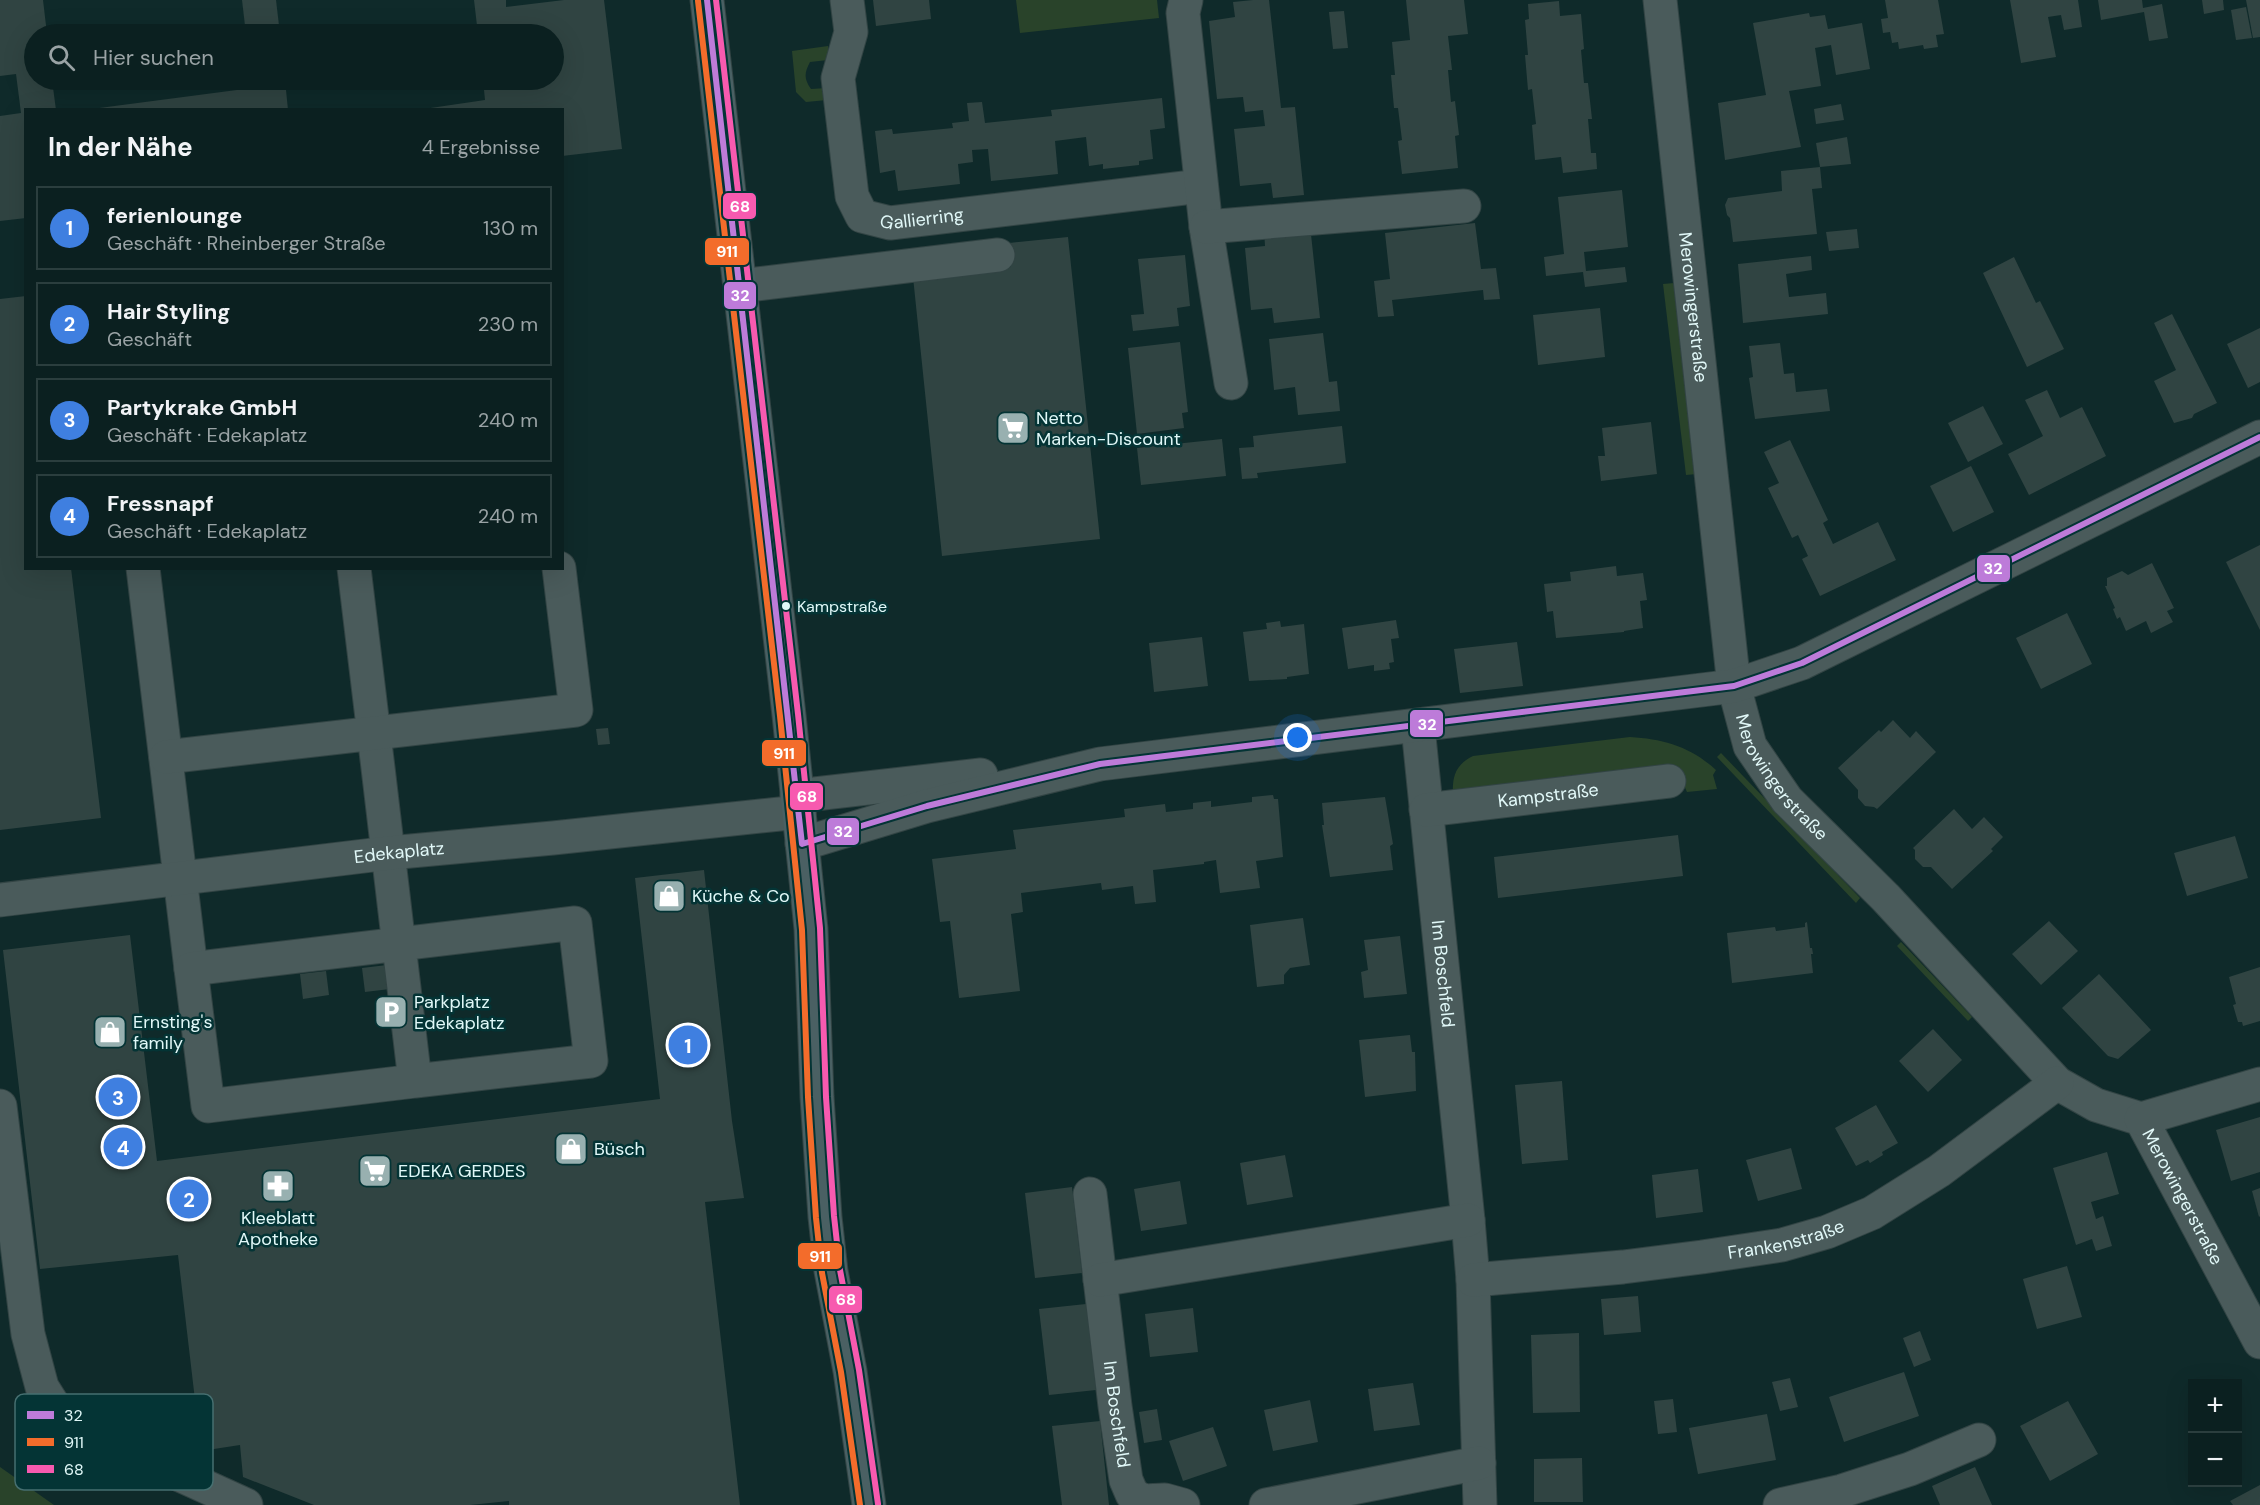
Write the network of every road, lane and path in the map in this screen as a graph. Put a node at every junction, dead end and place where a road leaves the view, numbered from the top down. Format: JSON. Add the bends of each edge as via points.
{"nodes":[{"id":1,"x":708,"y":0,"type":"edge"},
{"id":2,"x":848,"y":0,"type":"edge"},
{"id":3,"x":1186,"y":0,"type":"edge"},
{"id":4,"x":1660,"y":0,"type":"edge"},
{"id":5,"x":1201,"y":186,"type":"junction"},
{"id":6,"x":1464,"y":206,"type":"dead end"},
{"id":7,"x":1206,"y":227,"type":"junction"},
{"id":8,"x":998,"y":255,"type":"dead end"},
{"id":9,"x":740,"y":286,"type":"junction"},
{"id":10,"x":1231,"y":383,"type":"dead end"},
{"id":11,"x":2260,"y":437,"type":"edge"},
{"id":12,"x":143,"y":570,"type":"edge"},
{"id":13,"x":354,"y":570,"type":"edge"},
{"id":14,"x":559,"y":570,"type":"edge"},
{"id":15,"x":1734,"y":686,"type":"junction"},
{"id":16,"x":1418,"y":726,"type":"junction"},
{"id":17,"x":373,"y":734,"type":"junction"},
{"id":18,"x":166,"y":757,"type":"junction"},
{"id":19,"x":1070,"y":770,"type":"junction"},
{"id":20,"x":1669,"y":781,"type":"dead end"},
{"id":21,"x":798,"y":804,"type":"junction"},
{"id":22,"x":1426,"y":810,"type":"junction"},
{"id":23,"x":802,"y":844,"type":"junction"},
{"id":24,"x":389,"y":853,"type":"junction"},
{"id":25,"x":181,"y":878,"type":"junction"},
{"id":26,"x":0,"y":900,"type":"edge"},
{"id":27,"x":400,"y":943,"type":"junction"},
{"id":28,"x":191,"y":969,"type":"junction"},
{"id":29,"x":415,"y":1081,"type":"junction"},
{"id":30,"x":2057,"y":1083,"type":"junction"},
{"id":31,"x":2260,"y":1084,"type":"edge"},
{"id":32,"x":0,"y":1106,"type":"edge"},
{"id":33,"x":2141,"y":1119,"type":"junction"},
{"id":34,"x":1090,"y":1194,"type":"dead end"},
{"id":35,"x":1468,"y":1220,"type":"junction"},
{"id":36,"x":1100,"y":1280,"type":"junction"},
{"id":37,"x":1473,"y":1280,"type":"junction"},
{"id":38,"x":2260,"y":1341,"type":"edge"},
{"id":39,"x":47,"y":1394,"type":"edge"},
{"id":40,"x":1979,"y":1440,"type":"dead end"},
{"id":41,"x":1479,"y":1463,"type":"junction"},
{"id":42,"x":213,"y":1490,"type":"edge"},
{"id":43,"x":246,"y":1505,"type":"edge"},
{"id":44,"x":869,"y":1505,"type":"edge"},
{"id":45,"x":1184,"y":1505,"type":"edge"},
{"id":46,"x":1266,"y":1505,"type":"edge"},
{"id":47,"x":1480,"y":1505,"type":"edge"},
{"id":48,"x":1780,"y":1505,"type":"edge"}],
"edges":[{"from":1,"to":9,"type":"main road"},
{"from":2,"to":5,"type":"street","name":"Gallierring","via":[[851,32],[838,78],[852,196],[862,216],[890,223]]},
{"from":3,"to":5,"type":"street","via":[[1183,13]]},
{"from":4,"to":15,"type":"street","name":"Merowingerstraße"},
{"from":5,"to":7,"type":"street"},
{"from":6,"to":7,"type":"street"},
{"from":7,"to":10,"type":"street"},
{"from":8,"to":9,"type":"street"},
{"from":9,"to":21,"type":"main road"},
{"from":11,"to":15,"type":"street","via":[[1802,663]]},
{"from":12,"to":18,"type":"street"},
{"from":13,"to":17,"type":"street"},
{"from":14,"to":17,"type":"street","via":[[576,710]]},
{"from":15,"to":16,"type":"street"},
{"from":15,"to":30,"type":"street","name":"Merowingerstraße","via":[[1750,746],[1787,800],[1886,898]]},
{"from":16,"to":19,"type":"street"},
{"from":16,"to":22,"type":"street","name":"Im Boschfeld"},
{"from":17,"to":18,"type":"street"},
{"from":17,"to":24,"type":"street"},
{"from":18,"to":25,"type":"street"},
{"from":19,"to":21,"type":"street","via":[[974,776]]},
{"from":19,"to":23,"type":"street","via":[[927,806]]},
{"from":20,"to":22,"type":"street","name":"Kampstraße"},
{"from":21,"to":23,"type":"main road"},
{"from":21,"to":24,"type":"street","name":"Edekaplatz","via":[[553,838]]},
{"from":22,"to":35,"type":"street","name":"Im Boschfeld"},
{"from":23,"to":44,"type":"main road","via":[[811,929],[825,1217]]},
{"from":24,"to":25,"type":"street","name":"Edekaplatz"},
{"from":24,"to":27,"type":"street"},
{"from":25,"to":26,"type":"street","name":"Edekaplatz"},
{"from":25,"to":28,"type":"street"},
{"from":27,"to":28,"type":"street"},
{"from":27,"to":29,"type":"street"},
{"from":27,"to":29,"type":"street","via":[[575,923],[590,1050],[591,1061]]},
{"from":28,"to":29,"type":"street","via":[[208,1106]]},
{"from":30,"to":33,"type":"street","name":"Merowingerstraße","via":[[2096,1105]]},
{"from":30,"to":37,"type":"street","name":"Frankenstraße","via":[[1940,1171],[1872,1213],[1827,1232],[1782,1245],[1702,1257]]},
{"from":31,"to":33,"type":"street"},
{"from":32,"to":39,"type":"street","via":[[28,1334]]},
{"from":33,"to":38,"type":"street","name":"Merowingerstraße"},
{"from":34,"to":36,"type":"street","name":"Im Boschfeld"},
{"from":35,"to":36,"type":"street"},
{"from":35,"to":37,"type":"street","name":"Im Boschfeld"},
{"from":36,"to":45,"type":"street","name":"Im Boschfeld","via":[[1126,1480],[1132,1494],[1143,1501],[1165,1500]]},
{"from":37,"to":41,"type":"street","name":"Im Boschfeld"},
{"from":40,"to":48,"type":"street","via":[[1910,1469],[1842,1491]]},
{"from":41,"to":46,"type":"street"},
{"from":41,"to":47,"type":"street","name":"Im Boschfeld"},
{"from":42,"to":43,"type":"street"}]}
